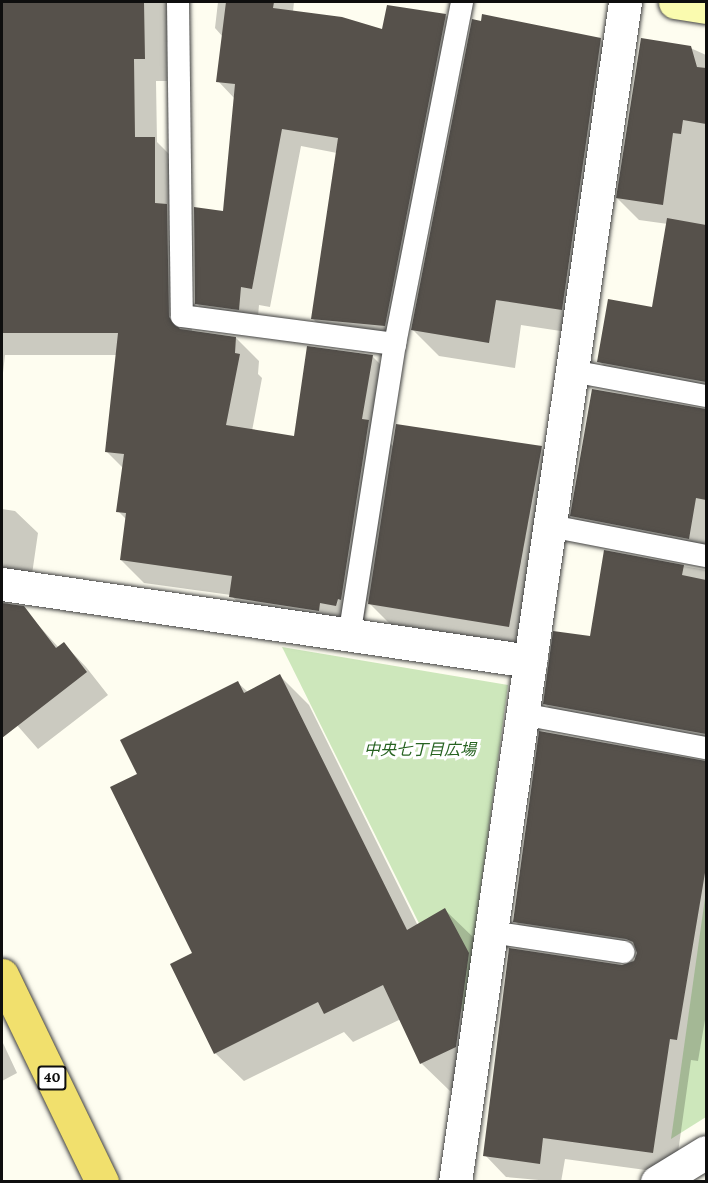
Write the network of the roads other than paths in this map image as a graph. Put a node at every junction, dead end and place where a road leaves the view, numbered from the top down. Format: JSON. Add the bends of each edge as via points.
{"nodes":[{"id":1,"x":178,"y":2,"type":"edge"},
{"id":2,"x":462,"y":2,"type":"edge"},
{"id":3,"x":625,"y":2,"type":"edge"},
{"id":4,"x":675,"y":2,"type":"edge"},
{"id":5,"x":706,"y":7,"type":"edge"},
{"id":6,"x":395,"y":344,"type":"junction"},
{"id":7,"x":572,"y":371,"type":"junction"},
{"id":8,"x":706,"y":396,"type":"edge"},
{"id":9,"x":550,"y":526,"type":"junction"},
{"id":10,"x":706,"y":556,"type":"edge"},
{"id":11,"x":2,"y":584,"type":"edge"},
{"id":12,"x":349,"y":637,"type":"junction"},
{"id":13,"x":530,"y":661,"type":"junction"},
{"id":14,"x":522,"y":714,"type":"junction"},
{"id":15,"x":706,"y":748,"type":"edge"},
{"id":16,"x":491,"y":932,"type":"junction"},
{"id":17,"x":624,"y":952,"type":"dead end"},
{"id":18,"x":2,"y":975,"type":"edge"},
{"id":19,"x":706,"y":1152,"type":"edge"},
{"id":20,"x":102,"y":1182,"type":"edge"},
{"id":21,"x":455,"y":1182,"type":"edge"},
{"id":22,"x":657,"y":1182,"type":"edge"}],
"edges":[{"from":1,"to":6,"type":"lane","via":[[182,316]]},
{"from":2,"to":6,"type":"lane"},
{"from":3,"to":7,"type":"street"},
{"from":4,"to":5,"type":"street"},
{"from":6,"to":12,"type":"lane"},
{"from":7,"to":8,"type":"lane"},
{"from":7,"to":9,"type":"street"},
{"from":9,"to":10,"type":"lane"},
{"from":9,"to":13,"type":"street"},
{"from":11,"to":12,"type":"street"},
{"from":12,"to":13,"type":"street"},
{"from":13,"to":14,"type":"street"},
{"from":14,"to":15,"type":"lane"},
{"from":14,"to":16,"type":"street"},
{"from":16,"to":17,"type":"lane"},
{"from":16,"to":21,"type":"street"},
{"from":18,"to":20,"type":"main road","number":"40"},
{"from":19,"to":22,"type":"street"}]}
